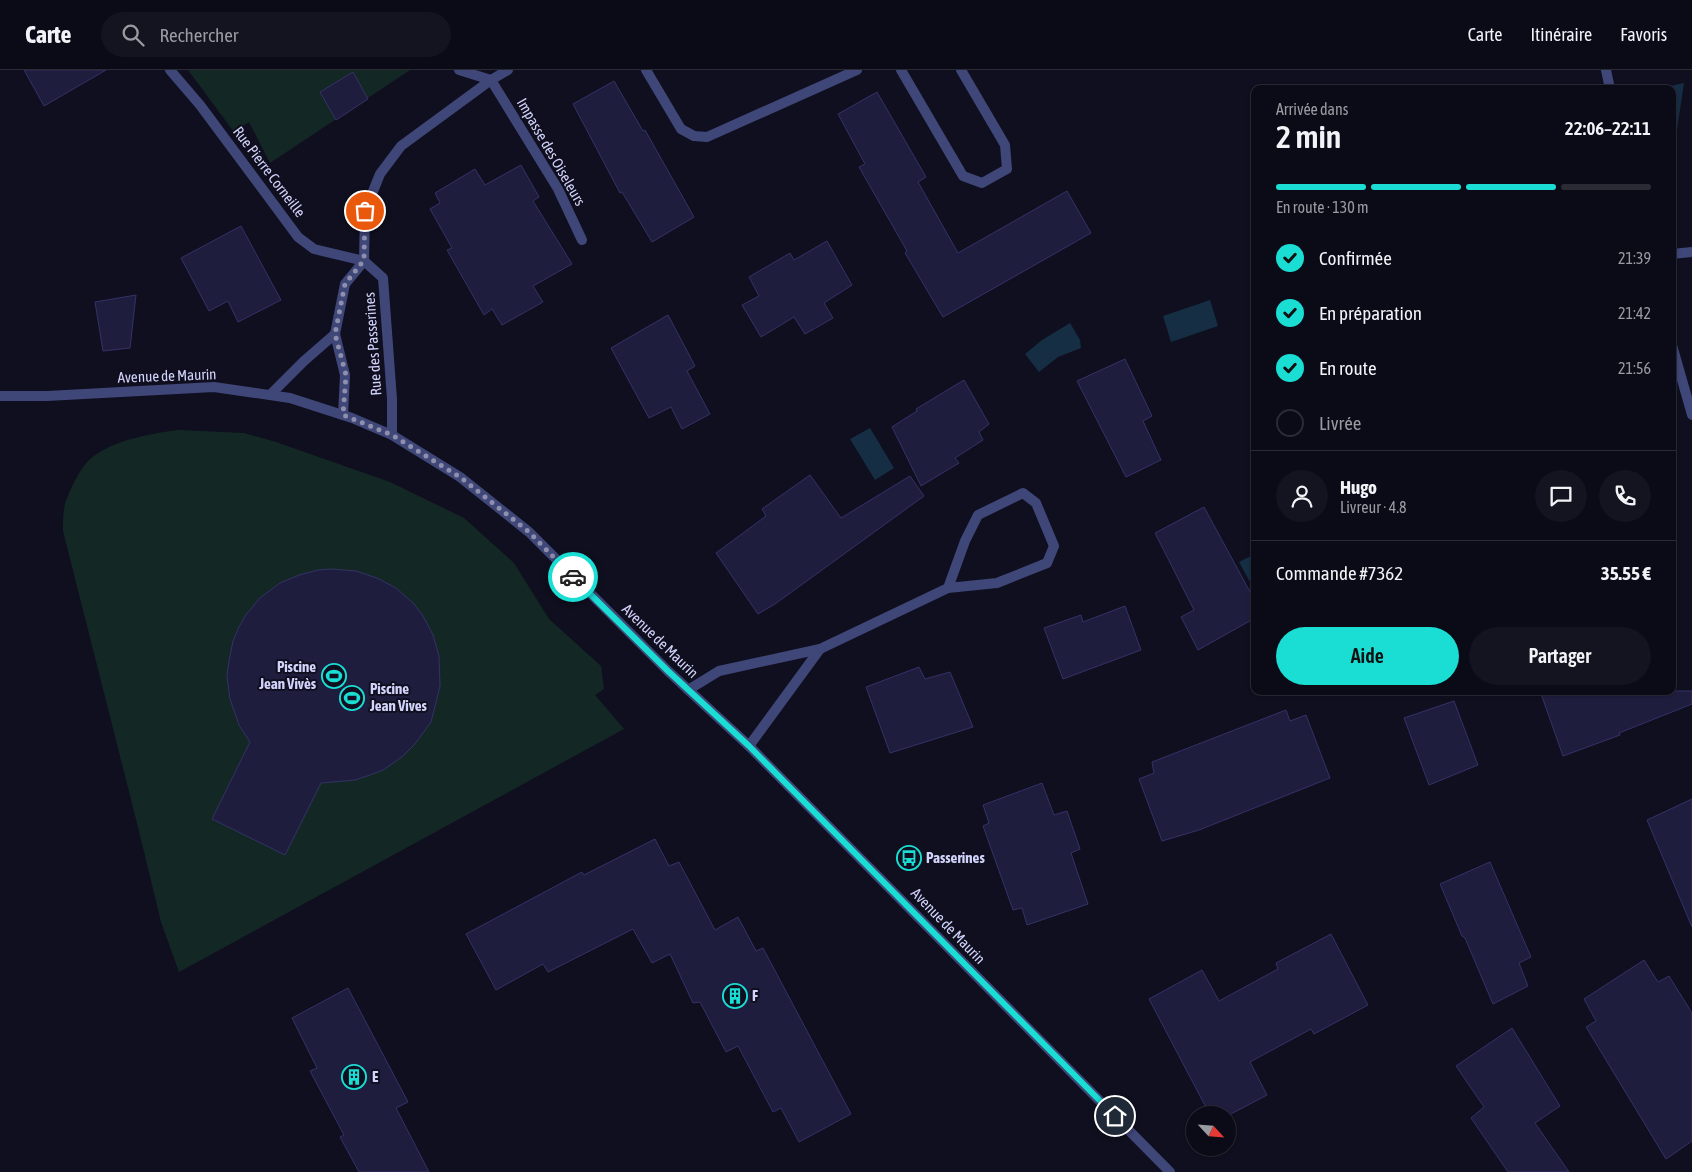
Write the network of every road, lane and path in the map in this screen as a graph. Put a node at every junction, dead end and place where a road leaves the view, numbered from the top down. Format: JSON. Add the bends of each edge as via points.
{"nodes":[{"id":1,"x":170,"y":70,"type":"edge"},
{"id":2,"x":459,"y":70,"type":"edge"},
{"id":3,"x":508,"y":70,"type":"edge"},
{"id":4,"x":646,"y":70,"type":"edge"},
{"id":5,"x":857,"y":70,"type":"edge"},
{"id":6,"x":901,"y":70,"type":"edge"},
{"id":7,"x":961,"y":70,"type":"edge"},
{"id":8,"x":1606,"y":70,"type":"edge"},
{"id":9,"x":491,"y":80,"type":"junction"},
{"id":10,"x":1609,"y":85,"type":"edge"},
{"id":11,"x":582,"y":240,"type":"dead end"},
{"id":12,"x":1692,"y":252,"type":"edge"},
{"id":13,"x":1676,"y":254,"type":"edge"},
{"id":14,"x":364,"y":260,"type":"junction"},
{"id":15,"x":335,"y":334,"type":"junction"},
{"id":16,"x":1676,"y":359,"type":"edge"},
{"id":17,"x":270,"y":395,"type":"junction"},
{"id":18,"x":1,"y":397,"type":"edge"},
{"id":19,"x":343,"y":415,"type":"junction"},
{"id":20,"x":1692,"y":415,"type":"edge"},
{"id":21,"x":392,"y":435,"type":"junction"},
{"id":22,"x":948,"y":588,"type":"junction"},
{"id":23,"x":820,"y":649,"type":"junction"},
{"id":24,"x":688,"y":690,"type":"junction"},
{"id":25,"x":749,"y":746,"type":"junction"},
{"id":26,"x":1170,"y":1172,"type":"edge"}],
"edges":[{"from":1,"to":14,"type":"street","name":"Rue Pierre Corneille","via":[[200,105],[298,237],[314,249]]},
{"from":2,"to":9,"type":"street"},
{"from":3,"to":9,"type":"street"},
{"from":4,"to":5,"type":"street","via":[[681,129],[694,136],[707,137]]},
{"from":6,"to":7,"type":"street","via":[[963,176],[982,183],[1007,169],[1005,145]]},
{"from":8,"to":10,"type":"street"},
{"from":9,"to":11,"type":"street","name":"Impasse des Oiseleurs","via":[[558,189]]},
{"from":9,"to":14,"type":"street","via":[[401,146],[380,174],[365,211]]},
{"from":12,"to":13,"type":"street"},
{"from":14,"to":15,"type":"street","name":"Rue des Passerines","via":[[345,284]]},
{"from":14,"to":21,"type":"street","name":"Rue des Passerines","via":[[384,278]]},
{"from":15,"to":17,"type":"street"},
{"from":15,"to":19,"type":"street","name":"Rue des Passerines","via":[[346,375]]},
{"from":16,"to":20,"type":"street"},
{"from":17,"to":18,"type":"street","name":"Avenue de Maurin","via":[[214,387]]},
{"from":17,"to":19,"type":"street","name":"Avenue de Maurin"},
{"from":19,"to":21,"type":"street","name":"Avenue de Maurin"},
{"from":21,"to":24,"type":"street","name":"Avenue de Maurin","via":[[460,477],[529,532]]},
{"from":22,"to":22,"type":"street","via":[[997,582],[1047,563],[1054,546],[1036,503],[1023,493],[978,515]]},
{"from":22,"to":23,"type":"street"},
{"from":23,"to":24,"type":"street","via":[[718,671]]},
{"from":23,"to":25,"type":"street"},
{"from":24,"to":25,"type":"street","name":"Avenue de Maurin"},
{"from":25,"to":26,"type":"street","name":"Avenue de Maurin"}]}
